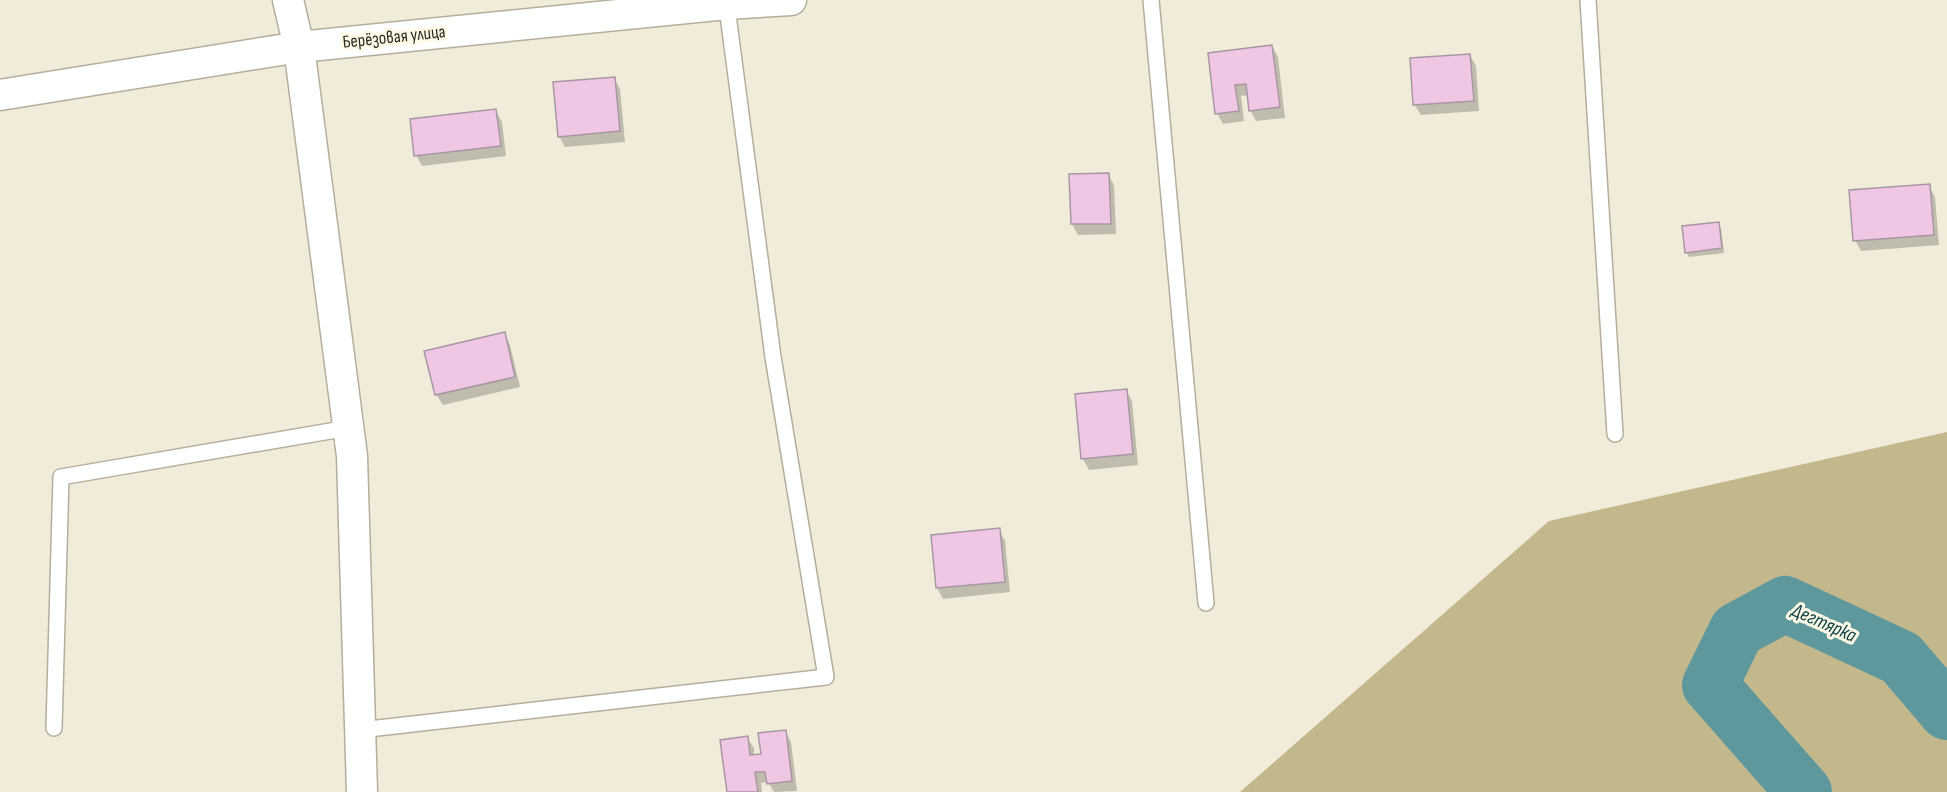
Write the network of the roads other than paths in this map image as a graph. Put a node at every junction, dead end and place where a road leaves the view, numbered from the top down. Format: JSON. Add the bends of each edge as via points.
{"nodes":[{"id":1,"x":288,"y":0,"type":"edge"},
{"id":2,"x":790,"y":0,"type":"edge"},
{"id":3,"x":1152,"y":0,"type":"edge"},
{"id":4,"x":1588,"y":0,"type":"edge"},
{"id":5,"x":727,"y":2,"type":"edge"},
{"id":6,"x":299,"y":47,"type":"junction"},
{"id":7,"x":0,"y":94,"type":"edge"},
{"id":8,"x":348,"y":428,"type":"junction"},
{"id":9,"x":1615,"y":434,"type":"dead end"},
{"id":10,"x":1206,"y":603,"type":"dead end"},
{"id":11,"x":54,"y":728,"type":"dead end"},
{"id":12,"x":360,"y":730,"type":"junction"},
{"id":13,"x":362,"y":792,"type":"edge"}],
"edges":[{"from":1,"to":6,"type":"street"},
{"from":2,"to":5,"type":"street","name":"Берёзовая улица"},
{"from":3,"to":10,"type":"lane"},
{"from":4,"to":9,"type":"lane"},
{"from":5,"to":6,"type":"street","name":"Берёзовая улица"},
{"from":5,"to":12,"type":"lane","via":[[773,357],[826,677]]},
{"from":6,"to":7,"type":"street","name":"Берёзовая улица"},
{"from":6,"to":8,"type":"street"},
{"from":8,"to":11,"type":"lane","via":[[61,477]]},
{"from":8,"to":12,"type":"street"},
{"from":12,"to":13,"type":"street"}]}
